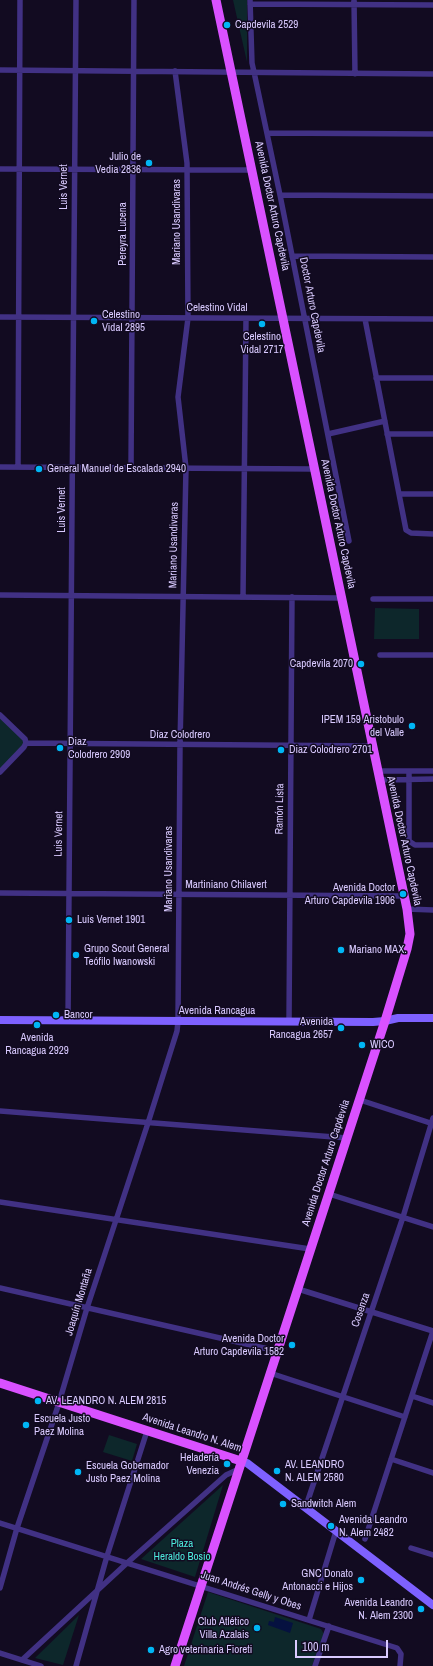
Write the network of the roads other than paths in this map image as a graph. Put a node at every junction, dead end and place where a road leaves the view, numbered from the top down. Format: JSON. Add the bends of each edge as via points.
{"nodes":[{"id":1,"x":20,"y":0,"type":"edge"},
{"id":2,"x":76,"y":0,"type":"edge"},
{"id":3,"x":134,"y":0,"type":"edge"},
{"id":4,"x":216,"y":0,"type":"edge"},
{"id":5,"x":250,"y":2,"type":"edge"},
{"id":6,"x":354,"y":2,"type":"edge"},
{"id":7,"x":433,"y":5,"type":"edge"},
{"id":8,"x":0,"y":70,"type":"edge"},
{"id":9,"x":19,"y":70,"type":"junction"},
{"id":10,"x":75,"y":70,"type":"junction"},
{"id":11,"x":133,"y":71,"type":"junction"},
{"id":12,"x":175,"y":71,"type":"junction"},
{"id":13,"x":231,"y":72,"type":"junction"},
{"id":14,"x":254,"y":72,"type":"junction"},
{"id":15,"x":355,"y":74,"type":"junction"},
{"id":16,"x":433,"y":74,"type":"edge"},
{"id":17,"x":267,"y":133,"type":"junction"},
{"id":18,"x":433,"y":134,"type":"edge"},
{"id":19,"x":0,"y":169,"type":"edge"},
{"id":20,"x":20,"y":169,"type":"junction"},
{"id":21,"x":74,"y":169,"type":"junction"},
{"id":22,"x":133,"y":170,"type":"junction"},
{"id":23,"x":187,"y":170,"type":"junction"},
{"id":24,"x":252,"y":170,"type":"junction"},
{"id":25,"x":280,"y":196,"type":"junction"},
{"id":26,"x":433,"y":196,"type":"edge"},
{"id":27,"x":292,"y":256,"type":"junction"},
{"id":28,"x":433,"y":257,"type":"edge"},
{"id":29,"x":0,"y":317,"type":"edge"},
{"id":30,"x":19,"y":317,"type":"junction"},
{"id":31,"x":74,"y":317,"type":"junction"},
{"id":32,"x":132,"y":318,"type":"junction"},
{"id":33,"x":188,"y":318,"type":"junction"},
{"id":34,"x":246,"y":318,"type":"junction"},
{"id":35,"x":283,"y":319,"type":"junction"},
{"id":36,"x":304,"y":319,"type":"junction"},
{"id":37,"x":365,"y":319,"type":"junction"},
{"id":38,"x":433,"y":319,"type":"edge"},
{"id":39,"x":376,"y":378,"type":"junction"},
{"id":40,"x":433,"y":378,"type":"edge"},
{"id":41,"x":385,"y":421,"type":"junction"},
{"id":42,"x":328,"y":434,"type":"junction"},
{"id":43,"x":387,"y":434,"type":"junction"},
{"id":44,"x":433,"y":434,"type":"edge"},
{"id":45,"x":0,"y":467,"type":"edge"},
{"id":46,"x":18,"y":467,"type":"junction"},
{"id":47,"x":72,"y":468,"type":"junction"},
{"id":48,"x":131,"y":468,"type":"junction"},
{"id":49,"x":186,"y":468,"type":"junction"},
{"id":50,"x":245,"y":468,"type":"junction"},
{"id":51,"x":314,"y":469,"type":"junction"},
{"id":52,"x":399,"y":494,"type":"junction"},
{"id":53,"x":433,"y":494,"type":"edge"},
{"id":54,"x":433,"y":534,"type":"edge"},
{"id":55,"x":349,"y":541,"type":"dead end"},
{"id":56,"x":0,"y":595,"type":"edge"},
{"id":57,"x":72,"y":595,"type":"junction"},
{"id":58,"x":183,"y":596,"type":"junction"},
{"id":59,"x":243,"y":596,"type":"junction"},
{"id":60,"x":292,"y":597,"type":"junction"},
{"id":61,"x":341,"y":598,"type":"junction"},
{"id":62,"x":373,"y":599,"type":"dead end"},
{"id":63,"x":433,"y":599,"type":"edge"},
{"id":64,"x":380,"y":655,"type":"dead end"},
{"id":65,"x":433,"y":655,"type":"edge"},
{"id":66,"x":0,"y":715,"type":"edge"},
{"id":67,"x":26,"y":743,"type":"junction"},
{"id":68,"x":70,"y":744,"type":"junction"},
{"id":69,"x":180,"y":745,"type":"junction"},
{"id":70,"x":292,"y":746,"type":"junction"},
{"id":71,"x":372,"y":746,"type":"junction"},
{"id":72,"x":377,"y":771,"type":"junction"},
{"id":73,"x":409,"y":771,"type":"junction"},
{"id":74,"x":433,"y":771,"type":"edge"},
{"id":75,"x":0,"y":772,"type":"edge"},
{"id":76,"x":433,"y":779,"type":"edge"},
{"id":77,"x":380,"y":780,"type":"junction"},
{"id":78,"x":409,"y":780,"type":"junction"},
{"id":79,"x":433,"y":845,"type":"edge"},
{"id":80,"x":0,"y":893,"type":"edge"},
{"id":81,"x":68,"y":893,"type":"junction"},
{"id":82,"x":179,"y":894,"type":"junction"},
{"id":83,"x":289,"y":895,"type":"junction"},
{"id":84,"x":403,"y":896,"type":"junction"},
{"id":85,"x":407,"y":909,"type":"junction"},
{"id":86,"x":433,"y":910,"type":"edge"},
{"id":87,"x":433,"y":1018,"type":"edge"},
{"id":88,"x":0,"y":1020,"type":"edge"},
{"id":89,"x":68,"y":1021,"type":"junction"},
{"id":90,"x":178,"y":1021,"type":"junction"},
{"id":91,"x":385,"y":1021,"type":"junction"},
{"id":92,"x":289,"y":1022,"type":"junction"},
{"id":93,"x":360,"y":1100,"type":"junction"},
{"id":94,"x":0,"y":1111,"type":"edge"},
{"id":95,"x":432,"y":1122,"type":"edge"},
{"id":96,"x":148,"y":1123,"type":"junction"},
{"id":97,"x":347,"y":1138,"type":"junction"},
{"id":98,"x":329,"y":1194,"type":"junction"},
{"id":99,"x":0,"y":1202,"type":"edge"},
{"id":100,"x":403,"y":1217,"type":"junction"},
{"id":101,"x":116,"y":1220,"type":"junction"},
{"id":102,"x":433,"y":1227,"type":"edge"},
{"id":103,"x":310,"y":1249,"type":"junction"},
{"id":104,"x":0,"y":1288,"type":"edge"},
{"id":105,"x":298,"y":1289,"type":"junction"},
{"id":106,"x":87,"y":1308,"type":"junction"},
{"id":107,"x":371,"y":1312,"type":"junction"},
{"id":108,"x":433,"y":1331,"type":"edge"},
{"id":109,"x":276,"y":1351,"type":"junction"},
{"id":110,"x":270,"y":1373,"type":"junction"},
{"id":111,"x":0,"y":1383,"type":"edge"},
{"id":112,"x":342,"y":1396,"type":"junction"},
{"id":113,"x":412,"y":1396,"type":"junction"},
{"id":114,"x":58,"y":1403,"type":"junction"},
{"id":115,"x":433,"y":1403,"type":"edge"},
{"id":116,"x":404,"y":1417,"type":"junction"},
{"id":117,"x":147,"y":1432,"type":"junction"},
{"id":118,"x":392,"y":1459,"type":"junction"},
{"id":119,"x":240,"y":1465,"type":"junction"},
{"id":120,"x":433,"y":1473,"type":"edge"},
{"id":121,"x":303,"y":1506,"type":"junction"},
{"id":122,"x":0,"y":1523,"type":"edge"},
{"id":123,"x":17,"y":1528,"type":"junction"},
{"id":124,"x":336,"y":1531,"type":"junction"},
{"id":125,"x":365,"y":1539,"type":"dead end"},
{"id":126,"x":411,"y":1548,"type":"dead end"},
{"id":127,"x":433,"y":1555,"type":"edge"},
{"id":128,"x":107,"y":1556,"type":"junction"},
{"id":129,"x":127,"y":1563,"type":"junction"},
{"id":130,"x":201,"y":1586,"type":"junction"},
{"id":131,"x":0,"y":1588,"type":"edge"},
{"id":132,"x":98,"y":1590,"type":"junction"},
{"id":133,"x":433,"y":1604,"type":"edge"},
{"id":134,"x":309,"y":1620,"type":"junction"},
{"id":135,"x":329,"y":1626,"type":"junction"},
{"id":136,"x":0,"y":1653,"type":"edge"},
{"id":137,"x":22,"y":1660,"type":"junction"},
{"id":138,"x":41,"y":1666,"type":"edge"},
{"id":139,"x":76,"y":1666,"type":"edge"},
{"id":140,"x":175,"y":1666,"type":"edge"},
{"id":141,"x":315,"y":1666,"type":"edge"},
{"id":142,"x":400,"y":1666,"type":"edge"}],
"edges":[{"from":1,"to":9,"type":"street"},
{"from":2,"to":10,"type":"street","name":"Luis Vernet"},
{"from":3,"to":11,"type":"street","name":"Pereyra Lucena"},
{"from":4,"to":13,"type":"main road","name":"Avenida Doctor Arturo Capdevila"},
{"from":5,"to":6,"type":"street"},
{"from":5,"to":14,"type":"street","name":"Doctor Arturo Capdevila"},
{"from":6,"to":7,"type":"street"},
{"from":6,"to":15,"type":"street"},
{"from":8,"to":9,"type":"street"},
{"from":9,"to":10,"type":"street"},
{"from":9,"to":20,"type":"street"},
{"from":10,"to":11,"type":"street"},
{"from":10,"to":21,"type":"street","name":"Luis Vernet"},
{"from":11,"to":12,"type":"street"},
{"from":11,"to":22,"type":"street","name":"Pereyra Lucena"},
{"from":12,"to":13,"type":"street"},
{"from":12,"to":23,"type":"street","name":"Mariano Usandivaras"},
{"from":13,"to":14,"type":"street"},
{"from":13,"to":24,"type":"main road","name":"Avenida Doctor Arturo Capdevila"},
{"from":14,"to":15,"type":"street"},
{"from":14,"to":17,"type":"street","name":"Doctor Arturo Capdevila"},
{"from":15,"to":16,"type":"street"},
{"from":17,"to":18,"type":"street"},
{"from":17,"to":25,"type":"street","name":"Doctor Arturo Capdevila"},
{"from":19,"to":20,"type":"street"},
{"from":20,"to":21,"type":"street"},
{"from":20,"to":30,"type":"street"},
{"from":21,"to":22,"type":"street"},
{"from":21,"to":31,"type":"street","name":"Luis Vernet"},
{"from":22,"to":23,"type":"street"},
{"from":22,"to":32,"type":"street","name":"Pereyra Lucena"},
{"from":23,"to":24,"type":"street"},
{"from":23,"to":33,"type":"street","name":"Mariano Usandivaras"},
{"from":24,"to":35,"type":"main road","name":"Avenida Doctor Arturo Capdevila"},
{"from":25,"to":26,"type":"street"},
{"from":25,"to":27,"type":"street","name":"Doctor Arturo Capdevila"},
{"from":27,"to":28,"type":"street"},
{"from":27,"to":36,"type":"street","name":"Doctor Arturo Capdevila"},
{"from":29,"to":30,"type":"street","name":"Celestino Vidal"},
{"from":30,"to":31,"type":"street","name":"Celestino Vidal"},
{"from":30,"to":46,"type":"street"},
{"from":31,"to":32,"type":"street","name":"Celestino Vidal"},
{"from":31,"to":47,"type":"street","name":"Luis Vernet"},
{"from":32,"to":33,"type":"street","name":"Celestino Vidal"},
{"from":32,"to":48,"type":"street","name":"Pereyra Lucena"},
{"from":33,"to":34,"type":"street","name":"Celestino Vidal"},
{"from":33,"to":49,"type":"street","name":"Mariano Usandivaras","via":[[178,397]]},
{"from":34,"to":35,"type":"street","name":"Celestino Vidal"},
{"from":34,"to":50,"type":"street"},
{"from":35,"to":36,"type":"street","name":"Celestino Vidal"},
{"from":35,"to":51,"type":"main road","name":"Avenida Doctor Arturo Capdevila"},
{"from":36,"to":37,"type":"street","name":"Celestino Vidal"},
{"from":36,"to":42,"type":"street","name":"Doctor Arturo Capdevila"},
{"from":37,"to":38,"type":"street","name":"Celestino Vidal"},
{"from":37,"to":39,"type":"street"},
{"from":39,"to":40,"type":"street"},
{"from":39,"to":41,"type":"street"},
{"from":41,"to":42,"type":"street"},
{"from":41,"to":43,"type":"street"},
{"from":42,"to":55,"type":"street","name":"Doctor Arturo Capdevila"},
{"from":43,"to":44,"type":"street"},
{"from":43,"to":52,"type":"street"},
{"from":45,"to":46,"type":"street"},
{"from":46,"to":47,"type":"street"},
{"from":47,"to":48,"type":"street"},
{"from":47,"to":57,"type":"street","name":"Luis Vernet"},
{"from":48,"to":49,"type":"street"},
{"from":49,"to":50,"type":"street"},
{"from":49,"to":58,"type":"street","name":"Mariano Usandivaras"},
{"from":50,"to":51,"type":"street"},
{"from":50,"to":59,"type":"street"},
{"from":51,"to":61,"type":"main road","name":"Avenida Doctor Arturo Capdevila"},
{"from":52,"to":53,"type":"street"},
{"from":52,"to":54,"type":"street","via":[[406,530],[409,533]]},
{"from":56,"to":57,"type":"street"},
{"from":57,"to":58,"type":"street"},
{"from":57,"to":68,"type":"street","name":"Luis Vernet"},
{"from":58,"to":59,"type":"street"},
{"from":58,"to":69,"type":"street","name":"Mariano Usandivaras"},
{"from":59,"to":60,"type":"street"},
{"from":60,"to":61,"type":"street"},
{"from":60,"to":70,"type":"street","name":"Ramón Lista"},
{"from":61,"to":71,"type":"main road","name":"Avenida Doctor Arturo Capdevila"},
{"from":62,"to":63,"type":"street"},
{"from":64,"to":65,"type":"street"},
{"from":66,"to":67,"type":"street"},
{"from":67,"to":68,"type":"street","name":"Díaz Colodrero"},
{"from":67,"to":75,"type":"street"},
{"from":68,"to":69,"type":"street","name":"Díaz Colodrero"},
{"from":68,"to":81,"type":"street","name":"Luis Vernet"},
{"from":69,"to":70,"type":"street","name":"Díaz Colodrero"},
{"from":69,"to":82,"type":"street","name":"Mariano Usandivaras"},
{"from":70,"to":71,"type":"street","name":"Díaz Colodrero"},
{"from":70,"to":83,"type":"street","name":"Ramón Lista"},
{"from":71,"to":72,"type":"main road","name":"Avenida Doctor Arturo Capdevila"},
{"from":72,"to":73,"type":"street"},
{"from":72,"to":77,"type":"main road","name":"Avenida Doctor Arturo Capdevila"},
{"from":73,"to":74,"type":"street"},
{"from":73,"to":78,"type":"street"},
{"from":76,"to":78,"type":"street"},
{"from":77,"to":78,"type":"street"},
{"from":77,"to":84,"type":"main road","name":"Avenida Doctor Arturo Capdevila"},
{"from":78,"to":79,"type":"street","via":[[410,843]]},
{"from":80,"to":81,"type":"street","name":"Martiniano Chilavert"},
{"from":81,"to":82,"type":"street","name":"Martiniano Chilavert"},
{"from":81,"to":89,"type":"street","name":"Luis Vernet"},
{"from":82,"to":83,"type":"street","name":"Martiniano Chilavert"},
{"from":82,"to":90,"type":"street","name":"Mariano Usandivaras"},
{"from":83,"to":84,"type":"street","name":"Martiniano Chilavert"},
{"from":83,"to":92,"type":"street","name":"Ramón Lista"},
{"from":84,"to":85,"type":"main road","name":"Avenida Doctor Arturo Capdevila"},
{"from":85,"to":86,"type":"street"},
{"from":85,"to":91,"type":"main road","name":"Avenida Doctor Arturo Capdevila","via":[[409,941]]},
{"from":87,"to":91,"type":"main road","name":"Avenida Rancagua","via":[[398,1018]]},
{"from":88,"to":89,"type":"main road","name":"Avenida Rancagua"},
{"from":89,"to":90,"type":"main road","name":"Avenida Rancagua"},
{"from":90,"to":92,"type":"main road","name":"Avenida Rancagua"},
{"from":90,"to":96,"type":"street","name":"Joaquín Montaña"},
{"from":91,"to":92,"type":"main road","name":"Avenida Rancagua"},
{"from":91,"to":93,"type":"main road","name":"Avenida Doctor Arturo Capdevila"},
{"from":93,"to":95,"type":"street"},
{"from":93,"to":97,"type":"main road","name":"Avenida Doctor Arturo Capdevila"},
{"from":94,"to":96,"type":"street"},
{"from":95,"to":100,"type":"street","name":"Cosenza"},
{"from":96,"to":97,"type":"street"},
{"from":96,"to":101,"type":"street","name":"Joaquín Montaña"},
{"from":97,"to":98,"type":"main road","name":"Avenida Doctor Arturo Capdevila"},
{"from":98,"to":100,"type":"street"},
{"from":98,"to":103,"type":"main road","name":"Avenida Doctor Arturo Capdevila"},
{"from":99,"to":101,"type":"street"},
{"from":100,"to":102,"type":"street"},
{"from":100,"to":107,"type":"street","name":"Cosenza"},
{"from":101,"to":103,"type":"street"},
{"from":101,"to":106,"type":"street","name":"Joaquín Montaña"},
{"from":103,"to":105,"type":"main road","name":"Avenida Doctor Arturo Capdevila"},
{"from":104,"to":106,"type":"street"},
{"from":105,"to":107,"type":"street"},
{"from":105,"to":109,"type":"main road","name":"Avenida Doctor Arturo Capdevila"},
{"from":106,"to":109,"type":"street"},
{"from":106,"to":114,"type":"street","name":"Joaquín Montaña"},
{"from":107,"to":108,"type":"street"},
{"from":107,"to":112,"type":"street","name":"Cosenza"},
{"from":108,"to":113,"type":"street"},
{"from":109,"to":110,"type":"main road","name":"Avenida Doctor Arturo Capdevila"},
{"from":110,"to":112,"type":"street"},
{"from":110,"to":119,"type":"main road","name":"Avenida Doctor Arturo Capdevila"},
{"from":111,"to":114,"type":"main road","name":"Avenida Leandro N. Alem"},
{"from":112,"to":116,"type":"street"},
{"from":112,"to":121,"type":"street","name":"Cosenza","via":[[308,1500]]},
{"from":113,"to":115,"type":"street"},
{"from":113,"to":116,"type":"street"},
{"from":114,"to":117,"type":"main road","name":"Avenida Leandro N. Alem"},
{"from":114,"to":123,"type":"street","name":"Joaquín Montaña"},
{"from":116,"to":118,"type":"street"},
{"from":117,"to":119,"type":"main road","name":"Avenida Leandro N. Alem"},
{"from":117,"to":128,"type":"street"},
{"from":118,"to":120,"type":"street"},
{"from":118,"to":125,"type":"street"},
{"from":119,"to":121,"type":"main road","name":"Avenida Leandro N. Alem","via":[[247,1463]]},
{"from":119,"to":129,"type":"street"},
{"from":119,"to":130,"type":"main road","name":"Avenida Doctor Arturo Capdevila"},
{"from":121,"to":124,"type":"main road","name":"Avenida Leandro N. Alem"},
{"from":122,"to":123,"type":"street","name":"Juan Andrés Gelly y Obes"},
{"from":123,"to":128,"type":"street","name":"Juan Andrés Gelly y Obes"},
{"from":123,"to":131,"type":"street","name":"Joaquín Montaña"},
{"from":124,"to":133,"type":"main road","name":"Avenida Leandro N. Alem"},
{"from":124,"to":134,"type":"street"},
{"from":126,"to":127,"type":"street"},
{"from":128,"to":129,"type":"street","name":"Juan Andrés Gelly y Obes"},
{"from":128,"to":132,"type":"street"},
{"from":129,"to":130,"type":"street","name":"Juan Andrés Gelly y Obes"},
{"from":129,"to":132,"type":"street"},
{"from":130,"to":134,"type":"street","name":"Juan Andrés Gelly y Obes"},
{"from":130,"to":140,"type":"main road","name":"Avenida Doctor Arturo Capdevila"},
{"from":132,"to":137,"type":"street"},
{"from":132,"to":139,"type":"street"},
{"from":134,"to":135,"type":"street","name":"Juan Andrés Gelly y Obes"},
{"from":135,"to":141,"type":"street"},
{"from":135,"to":142,"type":"street","name":"Juan Andrés Gelly y Obes","via":[[397,1648],[401,1654]]},
{"from":136,"to":137,"type":"street"},
{"from":137,"to":138,"type":"street"}]}
